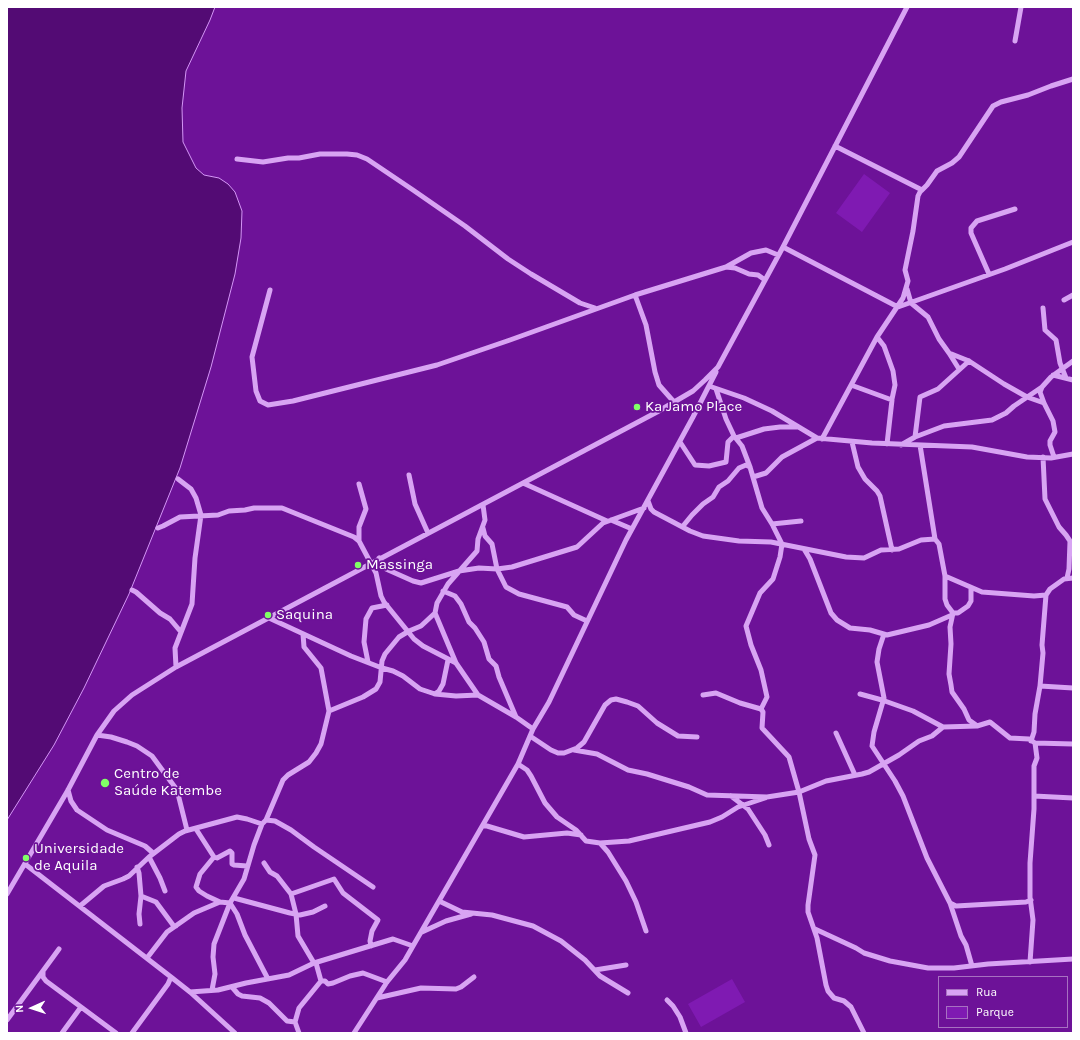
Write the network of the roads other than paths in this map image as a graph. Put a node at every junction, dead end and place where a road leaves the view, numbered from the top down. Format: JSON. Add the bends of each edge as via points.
{"nodes":[{"id":1,"x":907,"y":7,"type":"edge"},
{"id":2,"x":1021,"y":7,"type":"edge"},
{"id":3,"x":1015,"y":41,"type":"dead end"},
{"id":4,"x":1073,"y":79,"type":"edge"},
{"id":5,"x":835,"y":146,"type":"junction"},
{"id":6,"x":237,"y":159,"type":"dead end"},
{"id":7,"x":922,"y":190,"type":"junction"},
{"id":8,"x":1015,"y":209,"type":"dead end"},
{"id":9,"x":1073,"y":242,"type":"edge"},
{"id":10,"x":783,"y":247,"type":"junction"},
{"id":11,"x":778,"y":255,"type":"junction"},
{"id":12,"x":726,"y":267,"type":"junction"},
{"id":13,"x":989,"y":274,"type":"junction"},
{"id":14,"x":765,"y":280,"type":"junction"},
{"id":15,"x":906,"y":286,"type":"junction"},
{"id":16,"x":270,"y":290,"type":"dead end"},
{"id":17,"x":635,"y":295,"type":"junction"},
{"id":18,"x":1073,"y":295,"type":"edge"},
{"id":19,"x":1064,"y":300,"type":"dead end"},
{"id":20,"x":911,"y":303,"type":"junction"},
{"id":21,"x":898,"y":307,"type":"junction"},
{"id":22,"x":596,"y":308,"type":"junction"},
{"id":23,"x":1043,"y":308,"type":"dead end"},
{"id":24,"x":877,"y":337,"type":"junction"},
{"id":25,"x":949,"y":354,"type":"junction"},
{"id":26,"x":969,"y":360,"type":"junction"},
{"id":27,"x":1073,"y":361,"type":"edge"},
{"id":28,"x":718,"y":367,"type":"junction"},
{"id":29,"x":1063,"y":368,"type":"junction"},
{"id":30,"x":959,"y":369,"type":"junction"},
{"id":31,"x":1053,"y":375,"type":"junction"},
{"id":32,"x":1066,"y":378,"type":"junction"},
{"id":33,"x":1073,"y":380,"type":"edge"},
{"id":34,"x":851,"y":385,"type":"junction"},
{"id":35,"x":709,"y":386,"type":"junction"},
{"id":36,"x":1042,"y":387,"type":"junction"},
{"id":37,"x":716,"y":389,"type":"junction"},
{"id":38,"x":1027,"y":398,"type":"junction"},
{"id":39,"x":892,"y":399,"type":"junction"},
{"id":40,"x":674,"y":402,"type":"junction"},
{"id":41,"x":1044,"y":403,"type":"junction"},
{"id":42,"x":798,"y":427,"type":"junction"},
{"id":43,"x":915,"y":436,"type":"junction"},
{"id":44,"x":735,"y":437,"type":"junction"},
{"id":45,"x":819,"y":438,"type":"junction"},
{"id":46,"x":680,"y":442,"type":"junction"},
{"id":47,"x":852,"y":442,"type":"junction"},
{"id":48,"x":887,"y":444,"type":"junction"},
{"id":49,"x":900,"y":445,"type":"junction"},
{"id":50,"x":920,"y":445,"type":"junction"},
{"id":51,"x":1073,"y":454,"type":"edge"},
{"id":52,"x":1043,"y":457,"type":"junction"},
{"id":53,"x":1054,"y":457,"type":"junction"},
{"id":54,"x":750,"y":466,"type":"junction"},
{"id":55,"x":409,"y":475,"type":"dead end"},
{"id":56,"x":753,"y":477,"type":"junction"},
{"id":57,"x":178,"y":479,"type":"dead end"},
{"id":58,"x":523,"y":483,"type":"junction"},
{"id":59,"x":359,"y":484,"type":"dead end"},
{"id":60,"x":648,"y":501,"type":"junction"},
{"id":61,"x":483,"y":505,"type":"junction"},
{"id":62,"x":644,"y":508,"type":"junction"},
{"id":63,"x":201,"y":515,"type":"junction"},
{"id":64,"x":609,"y":520,"type":"junction"},
{"id":65,"x":801,"y":521,"type":"dead end"},
{"id":66,"x":772,"y":524,"type":"junction"},
{"id":67,"x":684,"y":526,"type":"junction"},
{"id":68,"x":626,"y":527,"type":"junction"},
{"id":69,"x":158,"y":528,"type":"dead end"},
{"id":70,"x":483,"y":528,"type":"junction"},
{"id":71,"x":632,"y":529,"type":"junction"},
{"id":72,"x":428,"y":533,"type":"junction"},
{"id":73,"x":777,"y":535,"type":"junction"},
{"id":74,"x":626,"y":540,"type":"junction"},
{"id":75,"x":935,"y":540,"type":"junction"},
{"id":76,"x":359,"y":541,"type":"junction"},
{"id":77,"x":771,"y":542,"type":"junction"},
{"id":78,"x":782,"y":544,"type":"junction"},
{"id":79,"x":804,"y":549,"type":"junction"},
{"id":80,"x":892,"y":550,"type":"junction"},
{"id":81,"x":814,"y":551,"type":"junction"},
{"id":82,"x":380,"y":558,"type":"junction"},
{"id":83,"x":810,"y":559,"type":"junction"},
{"id":84,"x":371,"y":563,"type":"junction"},
{"id":85,"x":497,"y":569,"type":"junction"},
{"id":86,"x":458,"y":571,"type":"junction"},
{"id":87,"x":945,"y":576,"type":"junction"},
{"id":88,"x":1070,"y":578,"type":"edge"},
{"id":89,"x":971,"y":588,"type":"junction"},
{"id":90,"x":132,"y":590,"type":"dead end"},
{"id":91,"x":443,"y":592,"type":"junction"},
{"id":92,"x":1046,"y":595,"type":"junction"},
{"id":93,"x":387,"y":605,"type":"junction"},
{"id":94,"x":435,"y":613,"type":"junction"},
{"id":95,"x":952,"y":614,"type":"junction"},
{"id":96,"x":269,"y":618,"type":"junction"},
{"id":97,"x":587,"y":621,"type":"junction"},
{"id":98,"x":409,"y":631,"type":"junction"},
{"id":99,"x":182,"y":632,"type":"junction"},
{"id":100,"x":303,"y":634,"type":"junction"},
{"id":101,"x":884,"y":634,"type":"junction"},
{"id":102,"x":448,"y":660,"type":"junction"},
{"id":103,"x":368,"y":662,"type":"junction"},
{"id":104,"x":456,"y":664,"type":"junction"},
{"id":105,"x":176,"y":667,"type":"junction"},
{"id":106,"x":382,"y":668,"type":"junction"},
{"id":107,"x":1040,"y":686,"type":"junction"},
{"id":108,"x":1073,"y":688,"type":"edge"},
{"id":109,"x":435,"y":694,"type":"junction"},
{"id":110,"x":860,"y":694,"type":"dead end"},
{"id":111,"x":478,"y":695,"type":"junction"},
{"id":112,"x":703,"y":695,"type":"dead end"},
{"id":113,"x":882,"y":700,"type":"junction"},
{"id":114,"x":761,"y":708,"type":"junction"},
{"id":115,"x":329,"y":711,"type":"junction"},
{"id":116,"x":516,"y":717,"type":"junction"},
{"id":117,"x":977,"y":726,"type":"junction"},
{"id":118,"x":943,"y":727,"type":"junction"},
{"id":119,"x":533,"y":729,"type":"junction"},
{"id":120,"x":836,"y":733,"type":"dead end"},
{"id":121,"x":97,"y":735,"type":"junction"},
{"id":122,"x":530,"y":736,"type":"junction"},
{"id":123,"x":697,"y":738,"type":"dead end"},
{"id":124,"x":1033,"y":742,"type":"junction"},
{"id":125,"x":1073,"y":744,"type":"edge"},
{"id":126,"x":574,"y":750,"type":"junction"},
{"id":127,"x":518,"y":764,"type":"junction"},
{"id":128,"x":884,"y":764,"type":"junction"},
{"id":129,"x":855,"y":775,"type":"junction"},
{"id":130,"x":68,"y":790,"type":"junction"},
{"id":131,"x":799,"y":792,"type":"junction"},
{"id":132,"x":731,"y":796,"type":"junction"},
{"id":133,"x":1034,"y":796,"type":"junction"},
{"id":134,"x":768,"y":797,"type":"junction"},
{"id":135,"x":1073,"y":798,"type":"edge"},
{"id":136,"x":744,"y":806,"type":"junction"},
{"id":137,"x":264,"y":822,"type":"junction"},
{"id":138,"x":483,"y":826,"type":"junction"},
{"id":139,"x":196,"y":829,"type":"junction"},
{"id":140,"x":187,"y":830,"type":"junction"},
{"id":141,"x":580,"y":835,"type":"junction"},
{"id":142,"x":600,"y":843,"type":"junction"},
{"id":143,"x":768,"y":845,"type":"dead end"},
{"id":144,"x":153,"y":853,"type":"junction"},
{"id":145,"x":149,"y":857,"type":"junction"},
{"id":146,"x":214,"y":857,"type":"junction"},
{"id":147,"x":264,"y":863,"type":"dead end"},
{"id":148,"x":25,"y":864,"type":"junction"},
{"id":149,"x":247,"y":866,"type":"junction"},
{"id":150,"x":137,"y":867,"type":"junction"},
{"id":151,"x":373,"y":888,"type":"dead end"},
{"id":152,"x":165,"y":891,"type":"dead end"},
{"id":153,"x":7,"y":894,"type":"edge"},
{"id":154,"x":291,"y":894,"type":"junction"},
{"id":155,"x":141,"y":896,"type":"junction"},
{"id":156,"x":234,"y":898,"type":"junction"},
{"id":157,"x":1031,"y":900,"type":"junction"},
{"id":158,"x":439,"y":901,"type":"junction"},
{"id":159,"x":220,"y":902,"type":"junction"},
{"id":160,"x":230,"y":903,"type":"junction"},
{"id":161,"x":950,"y":903,"type":"junction"},
{"id":162,"x":80,"y":906,"type":"junction"},
{"id":163,"x":325,"y":906,"type":"dead end"},
{"id":164,"x":473,"y":913,"type":"junction"},
{"id":165,"x":296,"y":914,"type":"junction"},
{"id":166,"x":140,"y":924,"type":"dead end"},
{"id":167,"x":176,"y":926,"type":"junction"},
{"id":168,"x":815,"y":929,"type":"junction"},
{"id":169,"x":646,"y":931,"type":"dead end"},
{"id":170,"x":422,"y":932,"type":"junction"},
{"id":171,"x":371,"y":946,"type":"junction"},
{"id":172,"x":413,"y":946,"type":"junction"},
{"id":173,"x":60,"y":949,"type":"dead end"},
{"id":174,"x":147,"y":958,"type":"junction"},
{"id":175,"x":1073,"y":959,"type":"edge"},
{"id":176,"x":1030,"y":962,"type":"junction"},
{"id":177,"x":315,"y":963,"type":"junction"},
{"id":178,"x":626,"y":964,"type":"dead end"},
{"id":179,"x":972,"y":966,"type":"junction"},
{"id":180,"x":595,"y":970,"type":"junction"},
{"id":181,"x":43,"y":971,"type":"junction"},
{"id":182,"x":171,"y":977,"type":"junction"},
{"id":183,"x":474,"y":977,"type":"dead end"},
{"id":184,"x":268,"y":979,"type":"junction"},
{"id":185,"x":321,"y":981,"type":"junction"},
{"id":186,"x":388,"y":982,"type":"junction"},
{"id":187,"x":34,"y":983,"type":"junction"},
{"id":188,"x":50,"y":985,"type":"junction"},
{"id":189,"x":232,"y":986,"type":"junction"},
{"id":190,"x":212,"y":990,"type":"junction"},
{"id":191,"x":190,"y":992,"type":"junction"},
{"id":192,"x":628,"y":993,"type":"dead end"},
{"id":193,"x":377,"y":998,"type":"junction"},
{"id":194,"x":667,"y":1000,"type":"dead end"},
{"id":195,"x":81,"y":1007,"type":"junction"},
{"id":196,"x":7,"y":1020,"type":"edge"},
{"id":197,"x":295,"y":1022,"type":"junction"},
{"id":198,"x":62,"y":1033,"type":"edge"},
{"id":199,"x":116,"y":1033,"type":"edge"},
{"id":200,"x":132,"y":1033,"type":"edge"},
{"id":201,"x":235,"y":1033,"type":"edge"},
{"id":202,"x":299,"y":1033,"type":"edge"},
{"id":203,"x":354,"y":1033,"type":"edge"},
{"id":204,"x":686,"y":1033,"type":"edge"},
{"id":205,"x":864,"y":1033,"type":"edge"}],
"edges":[{"from":1,"to":5,"type":"street"},
{"from":2,"to":3,"type":"street"},
{"from":4,"to":7,"type":"street","via":[[993,106],[959,157],[952,164],[937,171]]},
{"from":5,"to":7,"type":"street"},
{"from":5,"to":10,"type":"street"},
{"from":6,"to":22,"type":"street","via":[[267,162],[320,154],[347,154],[367,159],[531,274],[580,303]]},
{"from":7,"to":15,"type":"street","via":[[918,196],[905,270],[908,279]]},
{"from":8,"to":13,"type":"street","via":[[977,221],[971,228]]},
{"from":9,"to":13,"type":"street"},
{"from":10,"to":11,"type":"street"},
{"from":10,"to":21,"type":"street"},
{"from":11,"to":12,"type":"street","via":[[766,250],[751,253]]},
{"from":11,"to":14,"type":"street"},
{"from":12,"to":14,"type":"street","via":[[758,275]]},
{"from":12,"to":17,"type":"street"},
{"from":13,"to":20,"type":"street"},
{"from":14,"to":28,"type":"street"},
{"from":15,"to":20,"type":"street"},
{"from":15,"to":21,"type":"street"},
{"from":16,"to":22,"type":"street","via":[[252,357],[256,391],[260,401],[268,405],[293,401],[437,364]]},
{"from":17,"to":22,"type":"street"},
{"from":17,"to":40,"type":"street","via":[[646,325],[659,385]]},
{"from":18,"to":19,"type":"street"},
{"from":20,"to":21,"type":"street"},
{"from":20,"to":25,"type":"street","via":[[928,317]]},
{"from":21,"to":24,"type":"street"},
{"from":23,"to":29,"type":"street","via":[[1045,330],[1056,340]]},
{"from":24,"to":34,"type":"street"},
{"from":24,"to":39,"type":"street","via":[[884,346],[893,371],[895,385]]},
{"from":25,"to":26,"type":"street"},
{"from":25,"to":30,"type":"street"},
{"from":26,"to":30,"type":"street"},
{"from":26,"to":38,"type":"street"},
{"from":27,"to":29,"type":"street"},
{"from":28,"to":35,"type":"street"},
{"from":28,"to":40,"type":"street","via":[[693,391]]},
{"from":29,"to":31,"type":"street"},
{"from":29,"to":32,"type":"street"},
{"from":30,"to":43,"type":"street","via":[[938,389],[920,397]]},
{"from":31,"to":32,"type":"street"},
{"from":31,"to":36,"type":"street"},
{"from":32,"to":33,"type":"street"},
{"from":34,"to":39,"type":"street"},
{"from":34,"to":45,"type":"street"},
{"from":35,"to":37,"type":"street"},
{"from":35,"to":46,"type":"street"},
{"from":36,"to":38,"type":"street"},
{"from":36,"to":41,"type":"street","via":[[1040,392]]},
{"from":37,"to":42,"type":"street","via":[[758,404]]},
{"from":37,"to":44,"type":"street"},
{"from":38,"to":41,"type":"street"},
{"from":38,"to":43,"type":"street","via":[[992,420],[944,426]]},
{"from":39,"to":48,"type":"street"},
{"from":40,"to":58,"type":"street"},
{"from":41,"to":53,"type":"street","via":[[1053,421],[1055,432],[1050,445]]},
{"from":42,"to":44,"type":"street","via":[[780,427]]},
{"from":42,"to":45,"type":"street"},
{"from":43,"to":49,"type":"street"},
{"from":44,"to":46,"type":"street","via":[[728,442],[726,462],[709,466],[695,465]]},
{"from":44,"to":54,"type":"street","via":[[742,446]]},
{"from":45,"to":47,"type":"street"},
{"from":45,"to":56,"type":"street","via":[[782,457],[766,473]]},
{"from":46,"to":60,"type":"street"},
{"from":47,"to":48,"type":"street"},
{"from":47,"to":80,"type":"street","via":[[860,471],[880,496]]},
{"from":48,"to":49,"type":"street"},
{"from":49,"to":50,"type":"street"},
{"from":50,"to":52,"type":"street","via":[[972,447]]},
{"from":50,"to":75,"type":"street"},
{"from":51,"to":53,"type":"street"},
{"from":52,"to":53,"type":"street"},
{"from":52,"to":88,"type":"street","via":[[1045,499],[1059,527],[1070,541]]},
{"from":54,"to":56,"type":"street"},
{"from":54,"to":67,"type":"street","via":[[739,468],[719,487],[713,497],[702,504]]},
{"from":55,"to":72,"type":"street","via":[[415,504]]},
{"from":56,"to":66,"type":"street","via":[[762,508]]},
{"from":57,"to":63,"type":"street","via":[[191,489]]},
{"from":58,"to":61,"type":"street"},
{"from":58,"to":64,"type":"street"},
{"from":59,"to":76,"type":"street","via":[[366,509],[359,527]]},
{"from":60,"to":62,"type":"street"},
{"from":60,"to":67,"type":"street","via":[[654,512]]},
{"from":61,"to":70,"type":"street"},
{"from":61,"to":72,"type":"street"},
{"from":62,"to":64,"type":"street"},
{"from":62,"to":71,"type":"street"},
{"from":63,"to":69,"type":"street","via":[[180,517]]},
{"from":63,"to":76,"type":"street","via":[[218,515],[254,508],[282,508]]},
{"from":63,"to":99,"type":"street","via":[[194,558],[192,604]]},
{"from":64,"to":68,"type":"street"},
{"from":64,"to":85,"type":"street","via":[[577,547],[521,565]]},
{"from":65,"to":66,"type":"street"},
{"from":66,"to":73,"type":"street"},
{"from":67,"to":77,"type":"street","via":[[696,534],[708,537]]},
{"from":68,"to":71,"type":"street"},
{"from":68,"to":74,"type":"street"},
{"from":70,"to":85,"type":"street","via":[[494,549]]},
{"from":70,"to":86,"type":"street","via":[[478,539],[477,551]]},
{"from":71,"to":74,"type":"street"},
{"from":72,"to":82,"type":"street"},
{"from":73,"to":77,"type":"street"},
{"from":73,"to":78,"type":"street"},
{"from":74,"to":97,"type":"street"},
{"from":75,"to":80,"type":"street","via":[[921,540]]},
{"from":75,"to":87,"type":"street","via":[[939,544]]},
{"from":76,"to":84,"type":"street"},
{"from":77,"to":78,"type":"street"},
{"from":78,"to":79,"type":"street"},
{"from":78,"to":114,"type":"street","via":[[772,580],[760,593],[746,626],[761,670],[767,698]]},
{"from":79,"to":81,"type":"street"},
{"from":79,"to":83,"type":"street"},
{"from":80,"to":81,"type":"street","via":[[876,551],[864,558]]},
{"from":81,"to":83,"type":"street"},
{"from":82,"to":84,"type":"street"},
{"from":82,"to":86,"type":"street","via":[[386,569],[421,583]]},
{"from":83,"to":101,"type":"street","via":[[828,607],[837,620],[853,629]]},
{"from":84,"to":93,"type":"street","via":[[381,596]]},
{"from":84,"to":96,"type":"street"},
{"from":85,"to":86,"type":"street"},
{"from":85,"to":97,"type":"street","via":[[506,587],[514,592],[567,607],[574,615]]},
{"from":86,"to":91,"type":"street"},
{"from":87,"to":89,"type":"street"},
{"from":87,"to":95,"type":"street","via":[[944,599]]},
{"from":88,"to":92,"type":"street","via":[[1056,584]]},
{"from":89,"to":92,"type":"street","via":[[982,592]]},
{"from":89,"to":95,"type":"street","via":[[971,601],[968,606]]},
{"from":90,"to":99,"type":"street","via":[[170,619]]},
{"from":91,"to":94,"type":"street"},
{"from":91,"to":116,"type":"street","via":[[455,596],[469,622],[484,642],[489,659],[496,666]]},
{"from":92,"to":107,"type":"street"},
{"from":93,"to":98,"type":"street"},
{"from":93,"to":103,"type":"street","via":[[372,608],[366,619],[364,642]]},
{"from":94,"to":98,"type":"street","via":[[421,626]]},
{"from":94,"to":104,"type":"street"},
{"from":95,"to":101,"type":"street","via":[[929,625]]},
{"from":95,"to":117,"type":"street","via":[[949,674],[952,692],[969,720]]},
{"from":96,"to":100,"type":"street"},
{"from":96,"to":105,"type":"street"},
{"from":97,"to":119,"type":"street","via":[[549,702]]},
{"from":98,"to":102,"type":"street","via":[[417,642]]},
{"from":98,"to":106,"type":"street","via":[[399,637],[383,657]]},
{"from":99,"to":105,"type":"street","via":[[175,648]]},
{"from":100,"to":103,"type":"street"},
{"from":100,"to":115,"type":"street","via":[[304,647],[321,668]]},
{"from":101,"to":113,"type":"street","via":[[877,662],[884,694]]},
{"from":102,"to":104,"type":"street"},
{"from":102,"to":109,"type":"street","via":[[443,684]]},
{"from":103,"to":106,"type":"street"},
{"from":104,"to":111,"type":"street"},
{"from":105,"to":121,"type":"street","via":[[123,702]]},
{"from":106,"to":109,"type":"street","via":[[393,671],[420,689]]},
{"from":106,"to":115,"type":"street","via":[[376,689]]},
{"from":107,"to":108,"type":"street"},
{"from":107,"to":124,"type":"street"},
{"from":109,"to":111,"type":"street"},
{"from":110,"to":113,"type":"street"},
{"from":111,"to":116,"type":"street"},
{"from":112,"to":114,"type":"street","via":[[716,693]]},
{"from":113,"to":118,"type":"street","via":[[913,711]]},
{"from":113,"to":128,"type":"street","via":[[872,746]]},
{"from":114,"to":131,"type":"street","via":[[762,728],[789,757]]},
{"from":115,"to":137,"type":"street","via":[[321,744],[316,753],[310,762],[288,774]]},
{"from":116,"to":119,"type":"street"},
{"from":117,"to":118,"type":"street"},
{"from":117,"to":124,"type":"street","via":[[990,722],[1010,738]]},
{"from":118,"to":128,"type":"street"},
{"from":119,"to":122,"type":"street"},
{"from":120,"to":129,"type":"street"},
{"from":121,"to":130,"type":"street"},
{"from":121,"to":140,"type":"street","via":[[127,742],[152,756],[177,790]]},
{"from":122,"to":126,"type":"street","via":[[558,753]]},
{"from":122,"to":127,"type":"street"},
{"from":123,"to":126,"type":"street","via":[[678,736],[657,723],[638,706],[616,699],[605,705],[582,745]]},
{"from":124,"to":125,"type":"street"},
{"from":124,"to":133,"type":"street","via":[[1037,758],[1034,766]]},
{"from":126,"to":132,"type":"street","via":[[597,754],[628,770],[689,787],[707,795]]},
{"from":127,"to":138,"type":"street"},
{"from":127,"to":141,"type":"street","via":[[527,770],[552,812]]},
{"from":128,"to":129,"type":"street","via":[[869,772]]},
{"from":128,"to":161,"type":"street","via":[[903,796],[926,858]]},
{"from":129,"to":131,"type":"street","via":[[826,781]]},
{"from":130,"to":144,"type":"street","via":[[77,810],[107,830],[145,846]]},
{"from":130,"to":148,"type":"street"},
{"from":131,"to":134,"type":"street"},
{"from":131,"to":168,"type":"street","via":[[807,832],[815,855],[808,912]]},
{"from":132,"to":134,"type":"street"},
{"from":132,"to":136,"type":"street"},
{"from":133,"to":135,"type":"street"},
{"from":133,"to":157,"type":"street","via":[[1030,857]]},
{"from":134,"to":136,"type":"street"},
{"from":136,"to":142,"type":"street","via":[[710,822],[629,841]]},
{"from":136,"to":143,"type":"street","via":[[765,835]]},
{"from":137,"to":139,"type":"street","via":[[237,817]]},
{"from":137,"to":149,"type":"street"},
{"from":137,"to":151,"type":"street","via":[[275,821],[291,830]]},
{"from":138,"to":141,"type":"street","via":[[524,837],[567,832]]},
{"from":138,"to":158,"type":"street"},
{"from":139,"to":140,"type":"street"},
{"from":139,"to":146,"type":"street"},
{"from":140,"to":144,"type":"street"},
{"from":141,"to":142,"type":"street","via":[[586,841]]},
{"from":142,"to":169,"type":"street","via":[[626,881]]},
{"from":144,"to":145,"type":"street"},
{"from":145,"to":150,"type":"street"},
{"from":145,"to":152,"type":"street"},
{"from":146,"to":149,"type":"street","via":[[230,851],[232,864]]},
{"from":146,"to":159,"type":"street","via":[[200,874],[196,887]]},
{"from":147,"to":154,"type":"street"},
{"from":148,"to":153,"type":"street"},
{"from":148,"to":162,"type":"street"},
{"from":149,"to":156,"type":"street","via":[[244,879]]},
{"from":150,"to":155,"type":"street"},
{"from":150,"to":162,"type":"street","via":[[123,879],[100,888]]},
{"from":154,"to":165,"type":"street"},
{"from":154,"to":171,"type":"street","via":[[334,879],[343,893],[378,920],[372,931]]},
{"from":155,"to":166,"type":"street"},
{"from":155,"to":167,"type":"street","via":[[156,902]]},
{"from":156,"to":160,"type":"street"},
{"from":156,"to":165,"type":"street"},
{"from":157,"to":161,"type":"street","via":[[956,906]]},
{"from":157,"to":176,"type":"street","via":[[1033,920]]},
{"from":158,"to":164,"type":"street","via":[[462,912]]},
{"from":158,"to":170,"type":"street"},
{"from":159,"to":160,"type":"street"},
{"from":159,"to":167,"type":"street","via":[[194,913]]},
{"from":160,"to":184,"type":"street"},
{"from":160,"to":190,"type":"street","via":[[214,944],[215,974]]},
{"from":161,"to":179,"type":"street"},
{"from":162,"to":174,"type":"street"},
{"from":163,"to":165,"type":"street","via":[[304,914]]},
{"from":164,"to":170,"type":"street"},
{"from":164,"to":180,"type":"street","via":[[492,915],[533,926],[561,941]]},
{"from":165,"to":177,"type":"street","via":[[298,936]]},
{"from":167,"to":174,"type":"street","via":[[167,932]]},
{"from":168,"to":179,"type":"street","via":[[864,954],[890,961],[928,968]]},
{"from":168,"to":205,"type":"street","via":[[828,991],[834,998],[844,1001],[851,1007]]},
{"from":170,"to":172,"type":"street"},
{"from":171,"to":172,"type":"street","via":[[393,939]]},
{"from":171,"to":177,"type":"street"},
{"from":172,"to":186,"type":"street"},
{"from":173,"to":181,"type":"street"},
{"from":174,"to":182,"type":"street"},
{"from":175,"to":176,"type":"street"},
{"from":176,"to":179,"type":"street"},
{"from":177,"to":184,"type":"street","via":[[289,974]]},
{"from":177,"to":185,"type":"street"},
{"from":178,"to":180,"type":"street"},
{"from":180,"to":192,"type":"street","via":[[600,976]]},
{"from":181,"to":187,"type":"street"},
{"from":181,"to":188,"type":"street","via":[[43,977]]},
{"from":182,"to":191,"type":"street"},
{"from":182,"to":200,"type":"street"},
{"from":183,"to":193,"type":"street","via":[[456,989],[421,988]]},
{"from":184,"to":189,"type":"street"},
{"from":185,"to":186,"type":"street","via":[[328,984],[363,973]]},
{"from":185,"to":197,"type":"street","via":[[302,1004]]},
{"from":186,"to":193,"type":"street"},
{"from":187,"to":188,"type":"street"},
{"from":187,"to":196,"type":"street"},
{"from":188,"to":195,"type":"street"},
{"from":189,"to":190,"type":"street"},
{"from":189,"to":197,"type":"street","via":[[242,996],[270,1002],[287,1021]]},
{"from":190,"to":191,"type":"street"},
{"from":191,"to":201,"type":"street"},
{"from":193,"to":203,"type":"street"},
{"from":194,"to":204,"type":"street","via":[[680,1017]]},
{"from":195,"to":198,"type":"street"},
{"from":195,"to":199,"type":"street"},
{"from":197,"to":202,"type":"street"}]}
